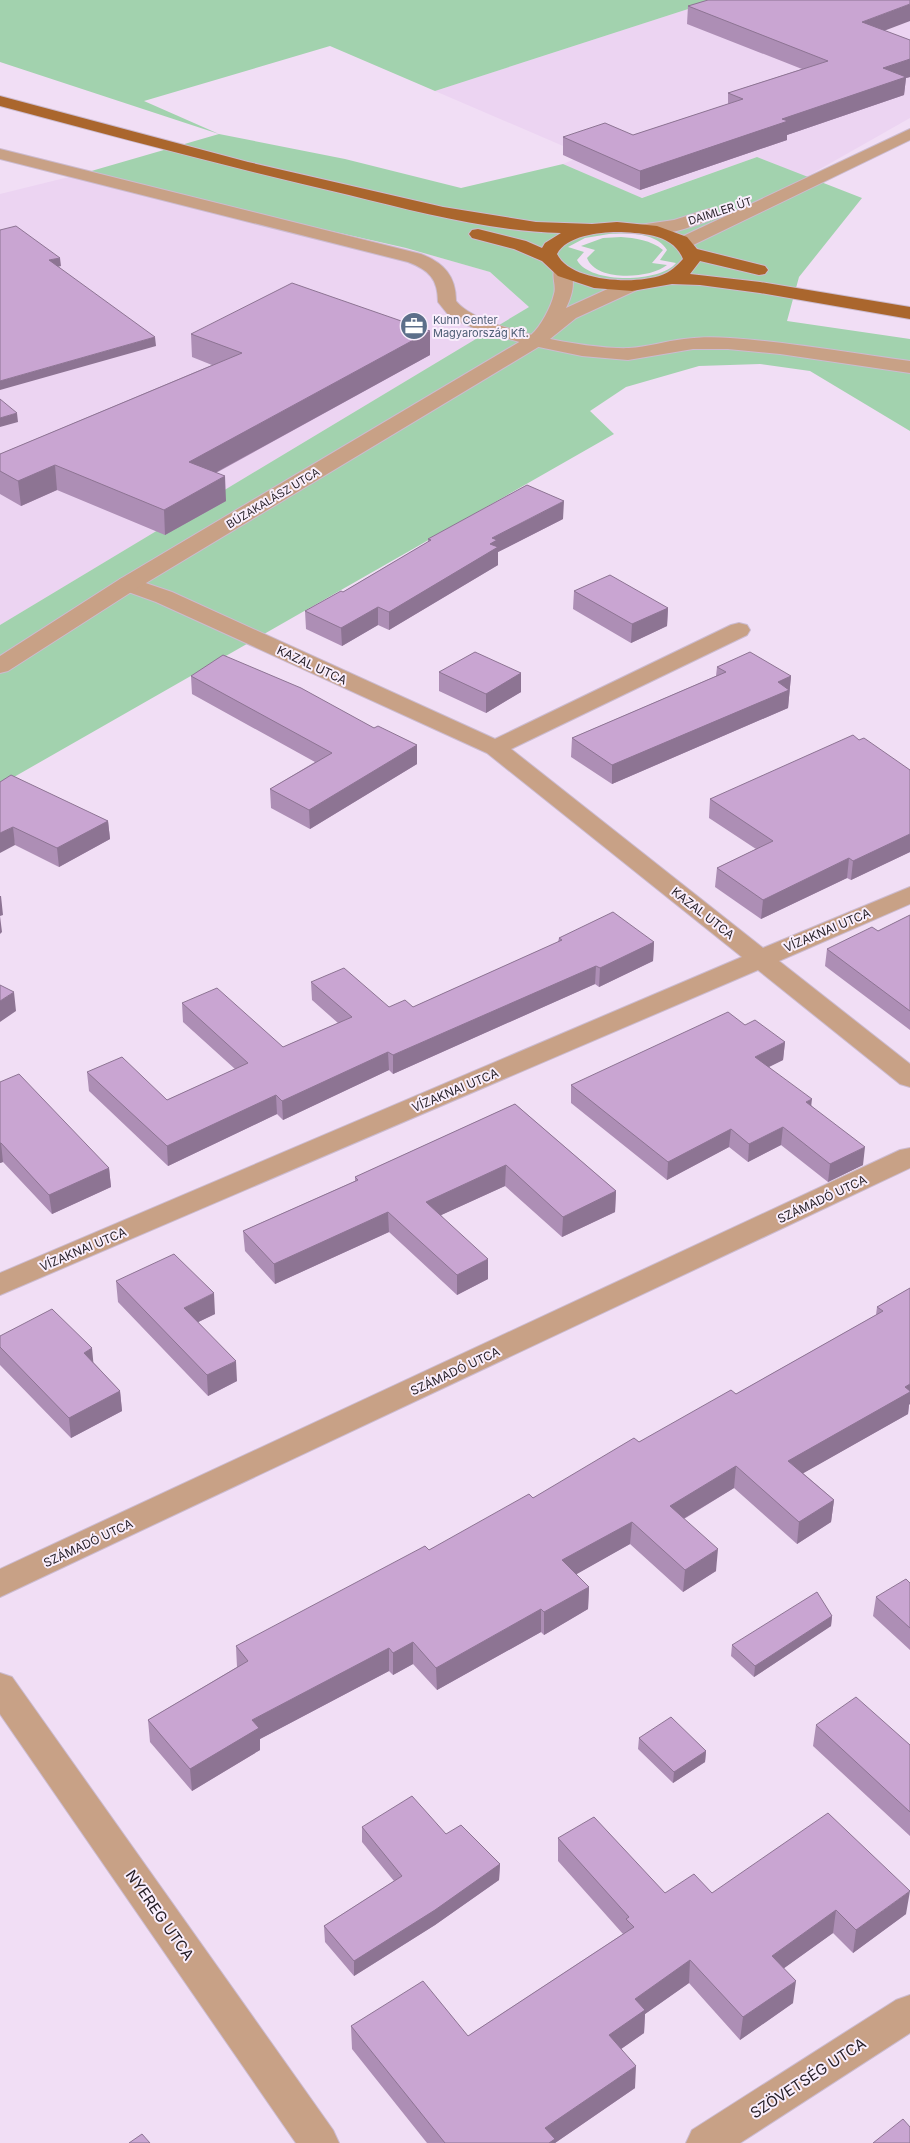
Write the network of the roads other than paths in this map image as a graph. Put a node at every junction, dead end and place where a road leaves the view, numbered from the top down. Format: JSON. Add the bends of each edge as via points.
{"nodes":[{"id":1,"x":0,"y":101,"type":"edge"},
{"id":2,"x":0,"y":115,"type":"edge"},
{"id":3,"x":910,"y":134,"type":"edge"},
{"id":4,"x":0,"y":154,"type":"edge"},
{"id":5,"x":794,"y":189,"type":"junction"},
{"id":6,"x":645,"y":228,"type":"junction"},
{"id":7,"x":589,"y":229,"type":"junction"},
{"id":8,"x":687,"y":248,"type":"junction"},
{"id":9,"x":556,"y":264,"type":"junction"},
{"id":10,"x":670,"y":278,"type":"junction"},
{"id":11,"x":632,"y":285,"type":"junction"},
{"id":12,"x":910,"y":299,"type":"edge"},
{"id":13,"x":910,"y":313,"type":"edge"},
{"id":14,"x":542,"y":335,"type":"junction"},
{"id":15,"x":910,"y":367,"type":"edge"},
{"id":16,"x":128,"y":584,"type":"junction"},
{"id":17,"x":739,"y":630,"type":"dead end"},
{"id":18,"x":0,"y":666,"type":"edge"},
{"id":19,"x":495,"y":748,"type":"junction"},
{"id":20,"x":910,"y":895,"type":"edge"},
{"id":21,"x":760,"y":959,"type":"junction"},
{"id":22,"x":910,"y":1078,"type":"edge"},
{"id":23,"x":910,"y":1157,"type":"edge"},
{"id":24,"x":0,"y":1285,"type":"edge"},
{"id":25,"x":0,"y":1584,"type":"edge"},
{"id":26,"x":0,"y":1687,"type":"edge"},
{"id":27,"x":910,"y":2012,"type":"edge"},
{"id":28,"x":319,"y":2143,"type":"edge"},
{"id":29,"x":706,"y":2143,"type":"edge"}],
"edges":[{"from":1,"to":7,"type":"main road","via":[[368,195],[508,223]]},
{"from":2,"to":9,"type":"main road","via":[[228,178],[495,238]]},
{"from":3,"to":5,"type":"street","name":"DAIMLER ÚT"},
{"from":4,"to":14,"type":"street","via":[[425,261],[441,274],[448,290],[447,302],[458,314],[478,324]]},
{"from":5,"to":6,"type":"street","name":"DAIMLER ÚT","via":[[677,225]]},
{"from":5,"to":8,"type":"street","name":"DAIMLER ÚT"},
{"from":6,"to":7,"type":"main road"},
{"from":6,"to":8,"type":"main road","via":[[667,234]]},
{"from":7,"to":9,"type":"main road","via":[[561,238],[551,248]]},
{"from":8,"to":10,"type":"main road","via":[[692,258],[685,269]]},
{"from":8,"to":12,"type":"main road","via":[[777,274]]},
{"from":9,"to":11,"type":"main road","via":[[592,282]]},
{"from":9,"to":14,"type":"street","via":[[564,293]]},
{"from":10,"to":11,"type":"main road"},
{"from":10,"to":13,"type":"main road","via":[[707,279]]},
{"from":11,"to":14,"type":"street","name":"BÚZAKALÁSZ UTCA","via":[[600,297]]},
{"from":14,"to":15,"type":"street","via":[[588,352],[649,352],[702,342]]},
{"from":14,"to":16,"type":"street","name":"BÚZAKALÁSZ UTCA"},
{"from":16,"to":18,"type":"street","name":"BÚZAKALÁSZ UTCA"},
{"from":16,"to":19,"type":"street","name":"KAZAL UTCA","via":[[164,597]]},
{"from":17,"to":19,"type":"street"},
{"from":19,"to":21,"type":"street","name":"KAZAL UTCA"},
{"from":20,"to":21,"type":"street","name":"VÍZAKNAI UTCA"},
{"from":21,"to":22,"type":"street","name":"KAZAL UTCA"},
{"from":21,"to":24,"type":"street","name":"VÍZAKNAI UTCA"},
{"from":23,"to":25,"type":"street","name":"SZÁMADÓ UTCA"},
{"from":26,"to":28,"type":"street","name":"NYEREG UTCA"},
{"from":27,"to":29,"type":"street","name":"SZÖVETSÉG UTCA"}]}
